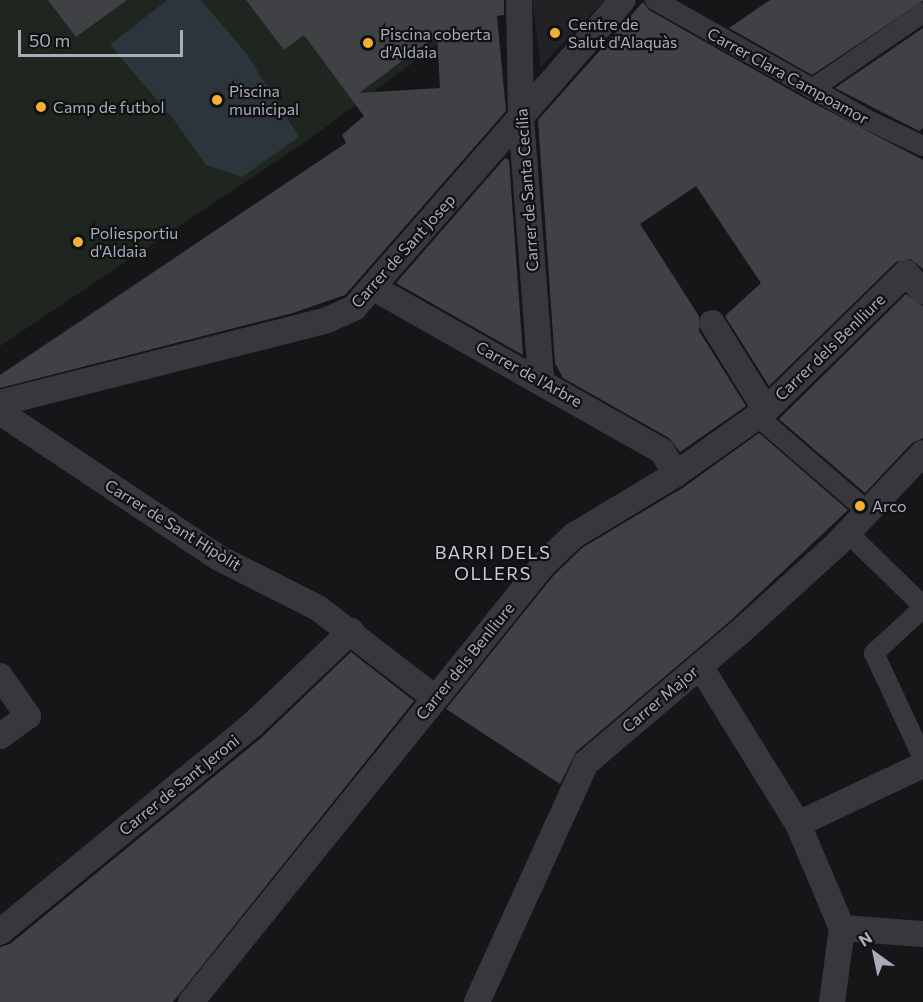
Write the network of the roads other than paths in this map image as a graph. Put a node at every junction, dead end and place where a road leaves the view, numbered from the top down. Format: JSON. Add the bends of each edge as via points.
{"nodes":[{"id":1,"x":519,"y":0,"type":"edge"},
{"id":2,"x":623,"y":0,"type":"edge"},
{"id":3,"x":655,"y":0,"type":"edge"},
{"id":4,"x":923,"y":13,"type":"edge"},
{"id":5,"x":812,"y":89,"type":"junction"},
{"id":6,"x":521,"y":118,"type":"junction"},
{"id":7,"x":923,"y":146,"type":"edge"},
{"id":8,"x":372,"y":287,"type":"junction"},
{"id":9,"x":923,"y":291,"type":"edge"},
{"id":10,"x":712,"y":323,"type":"dead end"},
{"id":11,"x":541,"y":380,"type":"junction"},
{"id":12,"x":0,"y":403,"type":"edge"},
{"id":13,"x":0,"y":412,"type":"edge"},
{"id":14,"x":761,"y":413,"type":"junction"},
{"id":15,"x":923,"y":453,"type":"edge"},
{"id":16,"x":676,"y":474,"type":"junction"},
{"id":17,"x":867,"y":511,"type":"junction"},
{"id":18,"x":847,"y":532,"type":"junction"},
{"id":19,"x":923,"y":607,"type":"edge"},
{"id":20,"x":351,"y":631,"type":"junction"},
{"id":21,"x":700,"y":666,"type":"junction"},
{"id":22,"x":0,"y":676,"type":"edge"},
{"id":23,"x":435,"y":698,"type":"junction"},
{"id":24,"x":0,"y":736,"type":"edge"},
{"id":25,"x":923,"y":758,"type":"edge"},
{"id":26,"x":923,"y":765,"type":"edge"},
{"id":27,"x":798,"y":824,"type":"junction"},
{"id":28,"x":842,"y":928,"type":"junction"},
{"id":29,"x":1,"y":930,"type":"edge"},
{"id":30,"x":923,"y":934,"type":"edge"},
{"id":31,"x":191,"y":1002,"type":"edge"},
{"id":32,"x":477,"y":1002,"type":"edge"},
{"id":33,"x":832,"y":1002,"type":"edge"}],
"edges":[{"from":1,"to":6,"type":"street","name":"Carrer de Santa Cecília"},
{"from":2,"to":6,"type":"street","name":"Carrer de Sant Josep"},
{"from":3,"to":5,"type":"street","name":"Carrer Clara Campoamor"},
{"from":4,"to":5,"type":"street"},
{"from":5,"to":7,"type":"street","name":"Carrer Clara Campoamor"},
{"from":6,"to":8,"type":"street","name":"Carrer de Sant Josep"},
{"from":6,"to":11,"type":"street","name":"Carrer de Santa Cecília"},
{"from":8,"to":11,"type":"street","name":"Carrer de l'Arbre"},
{"from":8,"to":12,"type":"street","name":"Carrer de Sant Josep","via":[[354,308],[327,320]]},
{"from":9,"to":14,"type":"street","name":"Carrer dels Benlliure","via":[[906,273]]},
{"from":10,"to":14,"type":"street"},
{"from":11,"to":16,"type":"street","name":"Carrer de l'Arbre","via":[[662,451]]},
{"from":13,"to":20,"type":"street","name":"Carrer de Sant Hipòlit","via":[[219,558],[318,608]]},
{"from":14,"to":16,"type":"street","name":"Carrer dels Benlliure"},
{"from":14,"to":17,"type":"street"},
{"from":15,"to":17,"type":"street","name":"Carrer Major"},
{"from":16,"to":23,"type":"street","name":"Carrer dels Benlliure","via":[[573,536],[543,565]]},
{"from":17,"to":18,"type":"street","name":"Carrer Major"},
{"from":18,"to":19,"type":"street"},
{"from":18,"to":21,"type":"street","name":"Carrer Major"},
{"from":19,"to":25,"type":"street","via":[[874,653]]},
{"from":20,"to":23,"type":"street","name":"Carrer de Sant Hipòlit"},
{"from":20,"to":29,"type":"street","name":"Carrer de Sant Jeroni","via":[[251,726]]},
{"from":21,"to":27,"type":"street"},
{"from":21,"to":32,"type":"street","name":"Carrer Major","via":[[586,763]]},
{"from":22,"to":24,"type":"street","via":[[28,716]]},
{"from":23,"to":31,"type":"street","name":"Carrer dels Benlliure"},
{"from":26,"to":27,"type":"street"},
{"from":27,"to":28,"type":"street"},
{"from":28,"to":30,"type":"street"},
{"from":28,"to":33,"type":"street"}]}
